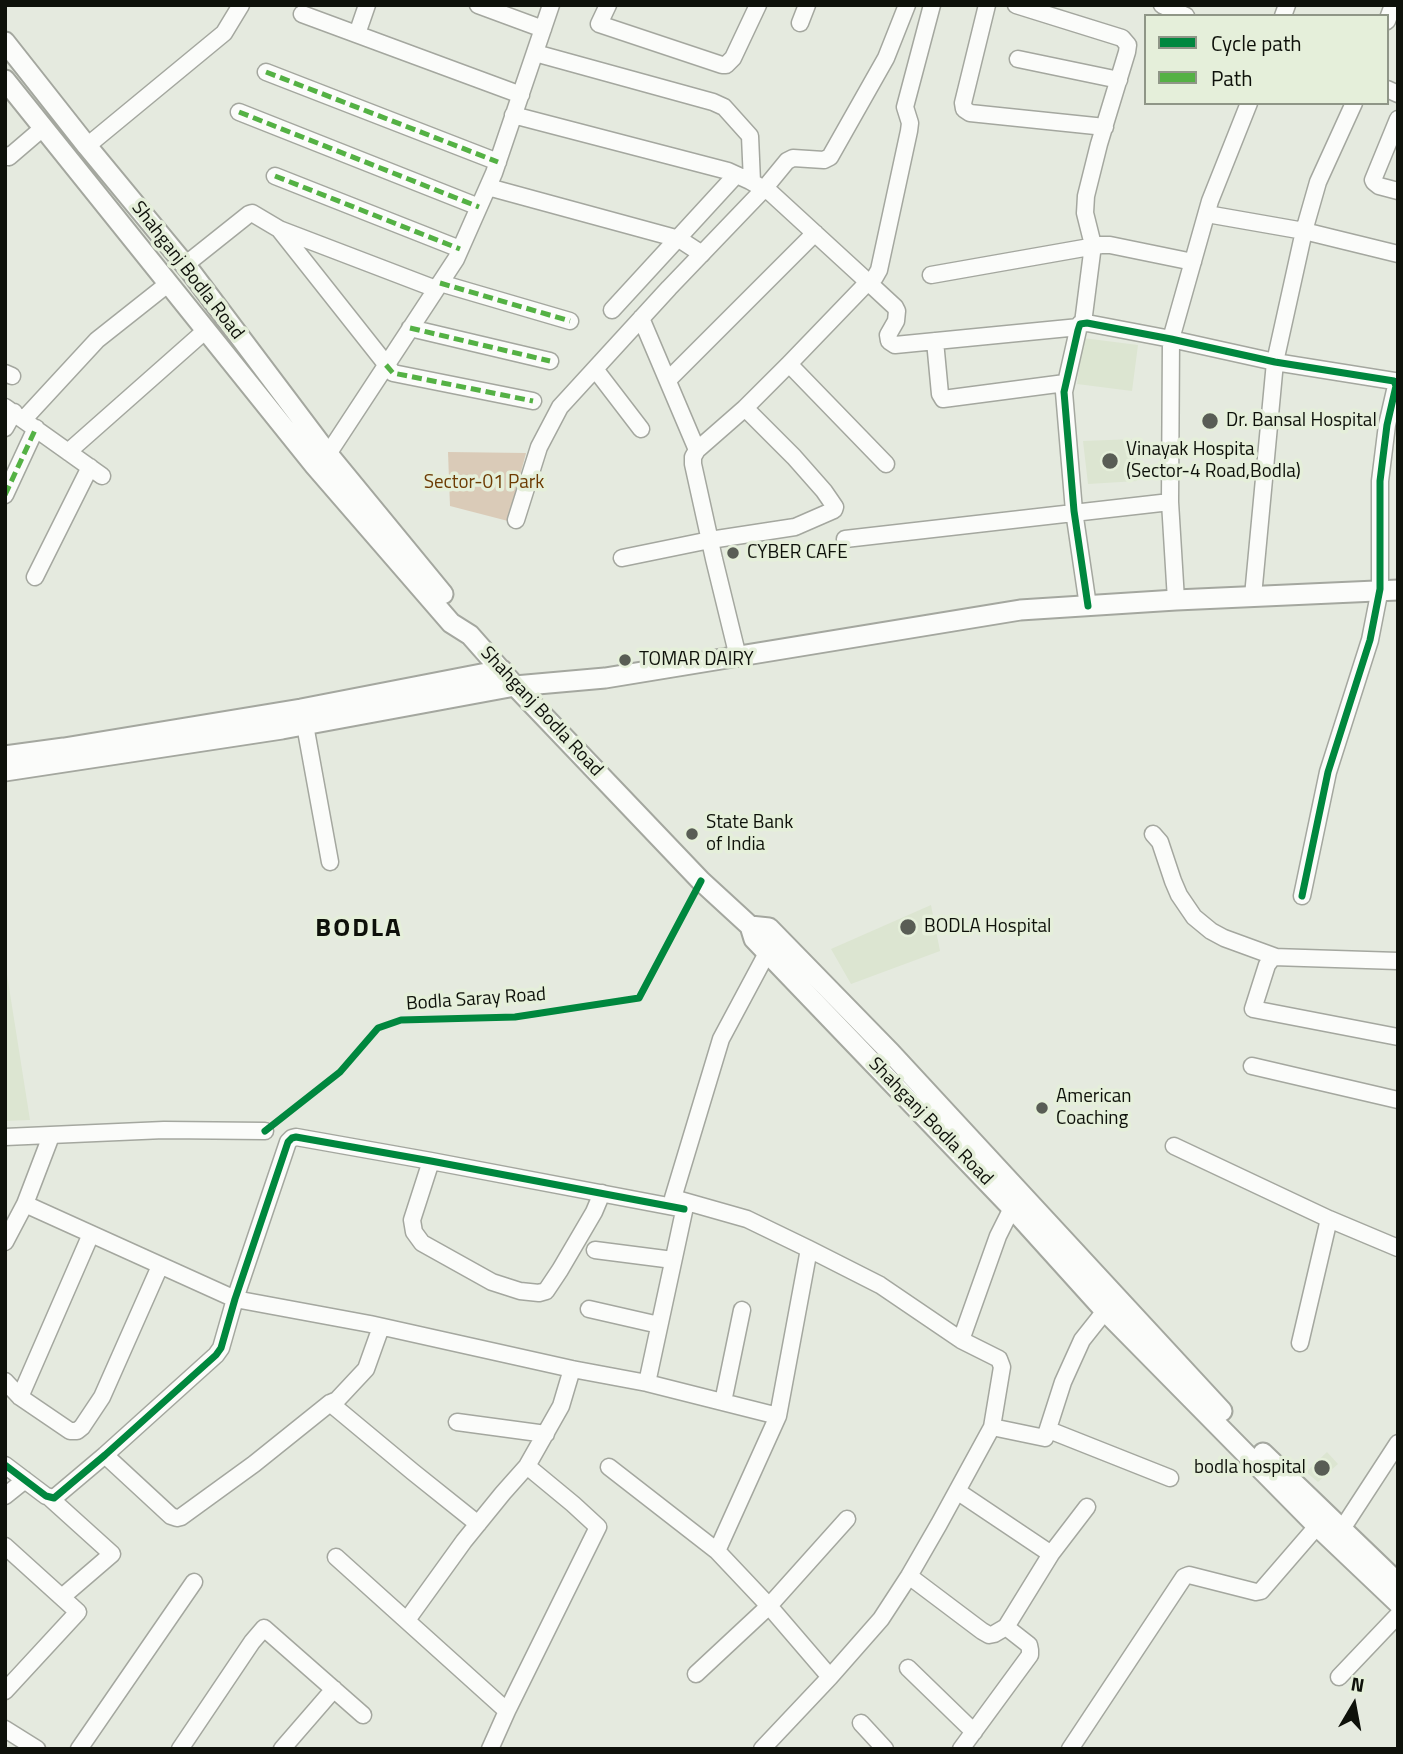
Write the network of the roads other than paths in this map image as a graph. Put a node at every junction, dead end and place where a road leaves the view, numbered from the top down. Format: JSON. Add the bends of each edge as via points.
{"nodes":[{"id":1,"x":241,"y":5,"type":"edge"},
{"id":2,"x":367,"y":5,"type":"edge"},
{"id":3,"x":478,"y":5,"type":"edge"},
{"id":4,"x":551,"y":5,"type":"edge"},
{"id":5,"x":608,"y":5,"type":"edge"},
{"id":6,"x":758,"y":5,"type":"edge"},
{"id":7,"x":807,"y":5,"type":"edge"},
{"id":8,"x":907,"y":5,"type":"edge"},
{"id":9,"x":932,"y":5,"type":"edge"},
{"id":10,"x":987,"y":5,"type":"edge"},
{"id":11,"x":1016,"y":5,"type":"edge"},
{"id":12,"x":1162,"y":5,"type":"edge"},
{"id":13,"x":497,"y":8,"type":"edge"},
{"id":14,"x":302,"y":14,"type":"dead end"},
{"id":15,"x":1182,"y":14,"type":"edge"},
{"id":16,"x":800,"y":23,"type":"dead end"},
{"id":17,"x":543,"y":29,"type":"junction"},
{"id":18,"x":356,"y":34,"type":"junction"},
{"id":19,"x":5,"y":42,"type":"edge"},
{"id":20,"x":535,"y":53,"type":"junction"},
{"id":21,"x":1018,"y":59,"type":"dead end"},
{"id":22,"x":266,"y":72,"type":"dead end"},
{"id":23,"x":5,"y":80,"type":"edge"},
{"id":24,"x":1119,"y":80,"type":"junction"},
{"id":25,"x":521,"y":95,"type":"junction"},
{"id":26,"x":1248,"y":105,"type":"edge"},
{"id":27,"x":1353,"y":105,"type":"edge"},
{"id":28,"x":239,"y":111,"type":"dead end"},
{"id":29,"x":513,"y":115,"type":"junction"},
{"id":30,"x":1398,"y":119,"type":"edge"},
{"id":31,"x":44,"y":127,"type":"junction"},
{"id":32,"x":1105,"y":127,"type":"junction"},
{"id":33,"x":87,"y":146,"type":"junction"},
{"id":34,"x":5,"y":155,"type":"edge"},
{"id":35,"x":498,"y":162,"type":"junction"},
{"id":36,"x":736,"y":175,"type":"junction"},
{"id":37,"x":275,"y":176,"type":"dead end"},
{"id":38,"x":758,"y":185,"type":"junction"},
{"id":39,"x":488,"y":187,"type":"junction"},
{"id":40,"x":1398,"y":191,"type":"edge"},
{"id":41,"x":479,"y":207,"type":"junction"},
{"id":42,"x":1207,"y":214,"type":"junction"},
{"id":43,"x":144,"y":216,"type":"junction"},
{"id":44,"x":279,"y":229,"type":"junction"},
{"id":45,"x":127,"y":231,"type":"junction"},
{"id":46,"x":1304,"y":231,"type":"junction"},
{"id":47,"x":815,"y":233,"type":"junction"},
{"id":48,"x":679,"y":239,"type":"junction"},
{"id":49,"x":1093,"y":246,"type":"junction"},
{"id":50,"x":460,"y":249,"type":"junction"},
{"id":51,"x":702,"y":254,"type":"junction"},
{"id":52,"x":1398,"y":254,"type":"edge"},
{"id":53,"x":1193,"y":262,"type":"junction"},
{"id":54,"x":185,"y":265,"type":"junction"},
{"id":55,"x":931,"y":275,"type":"dead end"},
{"id":56,"x":868,"y":282,"type":"junction"},
{"id":57,"x":169,"y":283,"type":"junction"},
{"id":58,"x":438,"y":286,"type":"junction"},
{"id":59,"x":612,"y":310,"type":"dead end"},
{"id":60,"x":641,"y":318,"type":"junction"},
{"id":61,"x":570,"y":321,"type":"dead end"},
{"id":62,"x":1081,"y":325,"type":"junction"},
{"id":63,"x":410,"y":328,"type":"junction"},
{"id":64,"x":206,"y":330,"type":"junction"},
{"id":65,"x":1171,"y":339,"type":"junction"},
{"id":66,"x":935,"y":341,"type":"junction"},
{"id":67,"x":550,"y":361,"type":"dead end"},
{"id":68,"x":1275,"y":362,"type":"junction"},
{"id":69,"x":789,"y":364,"type":"junction"},
{"id":70,"x":386,"y":365,"type":"junction"},
{"id":71,"x":595,"y":369,"type":"junction"},
{"id":72,"x":667,"y":380,"type":"junction"},
{"id":73,"x":1065,"y":383,"type":"junction"},
{"id":74,"x":533,"y":401,"type":"dead end"},
{"id":75,"x":745,"y":408,"type":"junction"},
{"id":76,"x":20,"y":417,"type":"edge"},
{"id":77,"x":5,"y":428,"type":"edge"},
{"id":78,"x":641,"y":429,"type":"dead end"},
{"id":79,"x":697,"y":450,"type":"junction"},
{"id":80,"x":68,"y":452,"type":"junction"},
{"id":81,"x":321,"y":460,"type":"junction"},
{"id":82,"x":886,"y":464,"type":"dead end"},
{"id":83,"x":5,"y":495,"type":"edge"},
{"id":84,"x":1170,"y":502,"type":"junction"},
{"id":85,"x":1074,"y":512,"type":"junction"},
{"id":86,"x":516,"y":520,"type":"dead end"},
{"id":87,"x":845,"y":539,"type":"dead end"},
{"id":88,"x":710,"y":540,"type":"junction"},
{"id":89,"x":622,"y":558,"type":"dead end"},
{"id":90,"x":35,"y":577,"type":"dead end"},
{"id":91,"x":1389,"y":590,"type":"edge"},
{"id":92,"x":1253,"y":596,"type":"junction"},
{"id":93,"x":1176,"y":600,"type":"junction"},
{"id":94,"x":1087,"y":606,"type":"junction"},
{"id":95,"x":738,"y":657,"type":"junction"},
{"id":96,"x":502,"y":670,"type":"junction"},
{"id":97,"x":515,"y":686,"type":"junction"},
{"id":98,"x":305,"y":725,"type":"junction"},
{"id":99,"x":5,"y":755,"type":"edge"},
{"id":100,"x":5,"y":771,"type":"edge"},
{"id":101,"x":1153,"y":834,"type":"dead end"},
{"id":102,"x":330,"y":862,"type":"dead end"},
{"id":103,"x":1302,"y":896,"type":"dead end"},
{"id":104,"x":750,"y":926,"type":"junction"},
{"id":105,"x":767,"y":953,"type":"junction"},
{"id":106,"x":1276,"y":957,"type":"junction"},
{"id":107,"x":1398,"y":961,"type":"edge"},
{"id":108,"x":1398,"y":1037,"type":"edge"},
{"id":109,"x":1252,"y":1066,"type":"dead end"},
{"id":110,"x":1398,"y":1100,"type":"edge"},
{"id":111,"x":265,"y":1131,"type":"dead end"},
{"id":112,"x":51,"y":1136,"type":"junction"},
{"id":113,"x":5,"y":1137,"type":"edge"},
{"id":114,"x":1174,"y":1146,"type":"dead end"},
{"id":115,"x":431,"y":1161,"type":"junction"},
{"id":116,"x":601,"y":1193,"type":"junction"},
{"id":117,"x":24,"y":1204,"type":"junction"},
{"id":118,"x":685,"y":1205,"type":"junction"},
{"id":119,"x":1012,"y":1208,"type":"junction"},
{"id":120,"x":1329,"y":1219,"type":"junction"},
{"id":121,"x":91,"y":1234,"type":"junction"},
{"id":122,"x":5,"y":1242,"type":"edge"},
{"id":123,"x":1398,"y":1248,"type":"edge"},
{"id":124,"x":809,"y":1249,"type":"junction"},
{"id":125,"x":595,"y":1250,"type":"dead end"},
{"id":126,"x":673,"y":1260,"type":"junction"},
{"id":127,"x":160,"y":1266,"type":"junction"},
{"id":128,"x":235,"y":1299,"type":"junction"},
{"id":129,"x":589,"y":1309,"type":"dead end"},
{"id":130,"x":742,"y":1310,"type":"dead end"},
{"id":131,"x":1105,"y":1311,"type":"junction"},
{"id":132,"x":659,"y":1325,"type":"junction"},
{"id":133,"x":381,"y":1327,"type":"junction"},
{"id":134,"x":961,"y":1340,"type":"junction"},
{"id":135,"x":1300,"y":1343,"type":"dead end"},
{"id":136,"x":572,"y":1369,"type":"junction"},
{"id":137,"x":5,"y":1381,"type":"edge"},
{"id":138,"x":647,"y":1383,"type":"junction"},
{"id":139,"x":20,"y":1397,"type":"junction"},
{"id":140,"x":723,"y":1402,"type":"junction"},
{"id":141,"x":330,"y":1403,"type":"junction"},
{"id":142,"x":778,"y":1416,"type":"junction"},
{"id":143,"x":457,"y":1422,"type":"dead end"},
{"id":144,"x":992,"y":1427,"type":"junction"},
{"id":145,"x":1049,"y":1430,"type":"junction"},
{"id":146,"x":546,"y":1434,"type":"junction"},
{"id":147,"x":1398,"y":1443,"type":"edge"},
{"id":148,"x":106,"y":1455,"type":"junction"},
{"id":149,"x":5,"y":1465,"type":"edge"},
{"id":150,"x":527,"y":1466,"type":"junction"},
{"id":151,"x":609,"y":1467,"type":"dead end"},
{"id":152,"x":1171,"y":1478,"type":"dead end"},
{"id":153,"x":25,"y":1480,"type":"junction"},
{"id":154,"x":957,"y":1491,"type":"junction"},
{"id":155,"x":5,"y":1496,"type":"edge"},
{"id":156,"x":50,"y":1497,"type":"junction"},
{"id":157,"x":1087,"y":1507,"type":"dead end"},
{"id":158,"x":847,"y":1519,"type":"dead end"},
{"id":159,"x":1322,"y":1521,"type":"junction"},
{"id":160,"x":478,"y":1524,"type":"junction"},
{"id":161,"x":1336,"y":1535,"type":"junction"},
{"id":162,"x":5,"y":1546,"type":"edge"},
{"id":163,"x":717,"y":1551,"type":"junction"},
{"id":164,"x":1051,"y":1554,"type":"junction"},
{"id":165,"x":336,"y":1557,"type":"dead end"},
{"id":166,"x":909,"y":1576,"type":"junction"},
{"id":167,"x":194,"y":1582,"type":"dead end"},
{"id":168,"x":1398,"y":1583,"type":"edge"},
{"id":169,"x":62,"y":1597,"type":"junction"},
{"id":170,"x":1398,"y":1603,"type":"edge"},
{"id":171,"x":769,"y":1606,"type":"junction"},
{"id":172,"x":1398,"y":1615,"type":"edge"},
{"id":173,"x":407,"y":1620,"type":"junction"},
{"id":174,"x":1006,"y":1627,"type":"junction"},
{"id":175,"x":908,"y":1668,"type":"dead end"},
{"id":176,"x":696,"y":1674,"type":"dead end"},
{"id":177,"x":1339,"y":1676,"type":"dead end"},
{"id":178,"x":831,"y":1677,"type":"junction"},
{"id":179,"x":334,"y":1689,"type":"junction"},
{"id":180,"x":5,"y":1691,"type":"edge"},
{"id":181,"x":507,"y":1711,"type":"junction"},
{"id":182,"x":363,"y":1715,"type":"dead end"},
{"id":183,"x":861,"y":1723,"type":"dead end"},
{"id":184,"x":5,"y":1729,"type":"edge"},
{"id":185,"x":974,"y":1732,"type":"junction"},
{"id":186,"x":1074,"y":1747,"type":"edge"},
{"id":187,"x":37,"y":1749,"type":"edge"},
{"id":188,"x":79,"y":1749,"type":"edge"},
{"id":189,"x":180,"y":1749,"type":"edge"},
{"id":190,"x":282,"y":1749,"type":"edge"},
{"id":191,"x":490,"y":1749,"type":"edge"},
{"id":192,"x":762,"y":1749,"type":"edge"},
{"id":193,"x":885,"y":1749,"type":"edge"},
{"id":194,"x":961,"y":1749,"type":"edge"}],
"edges":[{"from":1,"to":33,"type":"street","via":[[224,33]]},
{"from":2,"to":18,"type":"street"},
{"from":3,"to":13,"type":"street"},
{"from":4,"to":17,"type":"street"},
{"from":5,"to":6,"type":"street","via":[[600,24],[726,65]]},
{"from":7,"to":16,"type":"street"},
{"from":8,"to":38,"type":"street","via":[[886,58],[832,155],[824,160],[789,159]]},
{"from":9,"to":56,"type":"street","via":[[905,107],[909,131],[879,270]]},
{"from":10,"to":32,"type":"street","via":[[964,109]]},
{"from":11,"to":24,"type":"street","via":[[1122,38],[1128,52]]},
{"from":12,"to":15,"type":"street"},
{"from":13,"to":17,"type":"street"},
{"from":14,"to":18,"type":"street"},
{"from":17,"to":20,"type":"street"},
{"from":18,"to":25,"type":"street"},
{"from":19,"to":33,"type":"main road","name":"Shahganj Bodla Road"},
{"from":20,"to":25,"type":"street"},
{"from":20,"to":38,"type":"street","via":[[724,107],[750,136]]},
{"from":21,"to":24,"type":"street"},
{"from":22,"to":35,"type":"street"},
{"from":23,"to":31,"type":"main road","name":"Shahganj Bodla Road"},
{"from":24,"to":32,"type":"street"},
{"from":25,"to":29,"type":"street"},
{"from":26,"to":42,"type":"street"},
{"from":27,"to":46,"type":"street","via":[[1318,183]]},
{"from":28,"to":41,"type":"street"},
{"from":29,"to":35,"type":"street"},
{"from":29,"to":36,"type":"street"},
{"from":30,"to":40,"type":"street","via":[[1373,180]]},
{"from":31,"to":34,"type":"street","via":[[9,157]]},
{"from":31,"to":45,"type":"main road","name":"Shahganj Bodla Road"},
{"from":32,"to":49,"type":"street","via":[[1086,196]]},
{"from":33,"to":43,"type":"main road","name":"Shahganj Bodla Road"},
{"from":35,"to":39,"type":"street"},
{"from":36,"to":38,"type":"street"},
{"from":36,"to":48,"type":"street"},
{"from":37,"to":50,"type":"street"},
{"from":38,"to":47,"type":"street"},
{"from":38,"to":51,"type":"street"},
{"from":39,"to":41,"type":"street"},
{"from":39,"to":48,"type":"street"},
{"from":41,"to":50,"type":"street"},
{"from":42,"to":46,"type":"street"},
{"from":42,"to":53,"type":"street"},
{"from":43,"to":45,"type":"main road"},
{"from":43,"to":54,"type":"main road","name":"Shahganj Bodla Road"},
{"from":44,"to":54,"type":"street","via":[[249,214]]},
{"from":44,"to":58,"type":"street"},
{"from":44,"to":70,"type":"street"},
{"from":45,"to":57,"type":"main road","name":"Shahganj Bodla Road"},
{"from":46,"to":52,"type":"street"},
{"from":46,"to":68,"type":"street"},
{"from":47,"to":56,"type":"street"},
{"from":47,"to":72,"type":"street"},
{"from":48,"to":51,"type":"street"},
{"from":48,"to":59,"type":"street"},
{"from":49,"to":53,"type":"street","via":[[1111,245]]},
{"from":49,"to":55,"type":"street"},
{"from":49,"to":62,"type":"street"},
{"from":50,"to":58,"type":"street"},
{"from":51,"to":60,"type":"street"},
{"from":53,"to":65,"type":"street"},
{"from":54,"to":81,"type":"main road","name":"Shahganj Bodla Road"},
{"from":56,"to":66,"type":"street","via":[[897,312],[888,338],[892,344]]},
{"from":56,"to":69,"type":"street"},
{"from":57,"to":64,"type":"main road","name":"Shahganj Bodla Road"},
{"from":57,"to":76,"type":"street","via":[[97,340]]},
{"from":58,"to":61,"type":"street"},
{"from":58,"to":63,"type":"street"},
{"from":60,"to":71,"type":"street"},
{"from":60,"to":72,"type":"street"},
{"from":62,"to":65,"type":"street"},
{"from":62,"to":66,"type":"street"},
{"from":62,"to":73,"type":"street"},
{"from":63,"to":67,"type":"street"},
{"from":63,"to":70,"type":"street"},
{"from":64,"to":80,"type":"street"},
{"from":64,"to":81,"type":"main road","name":"Shahganj Bodla Road"},
{"from":65,"to":68,"type":"street"},
{"from":65,"to":84,"type":"street"},
{"from":66,"to":73,"type":"street","via":[[943,399]]},
{"from":68,"to":91,"type":"street","via":[[1395,383],[1380,481]]},
{"from":68,"to":92,"type":"street"},
{"from":69,"to":75,"type":"street"},
{"from":69,"to":82,"type":"street"},
{"from":70,"to":74,"type":"street","via":[[393,373]]},
{"from":70,"to":81,"type":"street"},
{"from":71,"to":78,"type":"street"},
{"from":71,"to":86,"type":"street","via":[[564,401],[547,429]]},
{"from":72,"to":79,"type":"street"},
{"from":73,"to":85,"type":"street"},
{"from":75,"to":79,"type":"street"},
{"from":75,"to":88,"type":"street","via":[[835,507],[795,527]]},
{"from":76,"to":77,"type":"street"},
{"from":76,"to":80,"type":"street"},
{"from":76,"to":83,"type":"street"},
{"from":79,"to":88,"type":"street","via":[[693,464]]},
{"from":80,"to":90,"type":"street","via":[[96,472]]},
{"from":81,"to":96,"type":"main road","name":"Shahganj Bodla Road","via":[[451,623],[470,635]]},
{"from":84,"to":85,"type":"street"},
{"from":84,"to":93,"type":"street"},
{"from":85,"to":87,"type":"street"},
{"from":85,"to":94,"type":"street"},
{"from":88,"to":89,"type":"street"},
{"from":88,"to":95,"type":"street"},
{"from":91,"to":92,"type":"main road"},
{"from":91,"to":103,"type":"street","via":[[1328,772]]},
{"from":92,"to":93,"type":"main road"},
{"from":93,"to":94,"type":"main road"},
{"from":94,"to":95,"type":"main road","via":[[1020,610]]},
{"from":95,"to":97,"type":"main road","via":[[606,678]]},
{"from":96,"to":97,"type":"main road","name":"Shahganj Bodla Road"},
{"from":96,"to":99,"type":"main road","via":[[301,709]]},
{"from":97,"to":98,"type":"main road"},
{"from":97,"to":104,"type":"main road","name":"Shahganj Bodla Road","via":[[701,881]]},
{"from":98,"to":100,"type":"main road"},
{"from":98,"to":102,"type":"street"},
{"from":101,"to":106,"type":"street","via":[[1179,895],[1195,917],[1224,938]]},
{"from":104,"to":105,"type":"main road","name":"Shahganj Bodla Road","via":[[754,939]]},
{"from":104,"to":159,"type":"main road","via":[[769,928],[891,1054]]},
{"from":105,"to":118,"type":"street","via":[[720,1039],[673,1198]]},
{"from":105,"to":119,"type":"main road","name":"Shahganj Bodla Road"},
{"from":106,"to":107,"type":"street"},
{"from":106,"to":108,"type":"street","via":[[1267,965],[1253,1009]]},
{"from":109,"to":110,"type":"street"},
{"from":111,"to":112,"type":"street"},
{"from":112,"to":113,"type":"street"},
{"from":112,"to":117,"type":"street"},
{"from":114,"to":120,"type":"street"},
{"from":115,"to":116,"type":"street"},
{"from":115,"to":116,"type":"street","via":[[412,1220],[414,1232],[422,1243],[492,1282],[520,1291],[546,1292]]},
{"from":115,"to":128,"type":"street","via":[[292,1138]]},
{"from":116,"to":118,"type":"street"},
{"from":117,"to":121,"type":"street"},
{"from":117,"to":122,"type":"street"},
{"from":118,"to":124,"type":"street","via":[[747,1219]]},
{"from":118,"to":126,"type":"street"},
{"from":119,"to":131,"type":"main road","name":"Shahganj Bodla Road"},
{"from":119,"to":134,"type":"street"},
{"from":120,"to":123,"type":"street"},
{"from":120,"to":135,"type":"street"},
{"from":121,"to":127,"type":"street"},
{"from":121,"to":139,"type":"street"},
{"from":124,"to":134,"type":"street","via":[[880,1284]]},
{"from":124,"to":142,"type":"street"},
{"from":125,"to":126,"type":"street"},
{"from":126,"to":132,"type":"street"},
{"from":127,"to":128,"type":"street"},
{"from":127,"to":139,"type":"street","via":[[102,1397],[82,1427],[71,1431]]},
{"from":128,"to":133,"type":"street"},
{"from":128,"to":148,"type":"street","via":[[222,1348]]},
{"from":129,"to":132,"type":"street"},
{"from":130,"to":140,"type":"street"},
{"from":131,"to":145,"type":"street","via":[[1082,1340]]},
{"from":131,"to":159,"type":"main road","name":"Shahganj Bodla Road"},
{"from":132,"to":138,"type":"street"},
{"from":133,"to":136,"type":"street"},
{"from":133,"to":141,"type":"street","via":[[366,1369]]},
{"from":134,"to":144,"type":"street","via":[[1002,1363]]},
{"from":136,"to":138,"type":"street"},
{"from":136,"to":146,"type":"street","via":[[561,1406]]},
{"from":137,"to":139,"type":"street"},
{"from":138,"to":140,"type":"street"},
{"from":140,"to":142,"type":"street"},
{"from":141,"to":148,"type":"street","via":[[177,1518]]},
{"from":141,"to":160,"type":"street"},
{"from":142,"to":163,"type":"street"},
{"from":143,"to":146,"type":"street"},
{"from":144,"to":145,"type":"street","via":[[1042,1439]]},
{"from":144,"to":154,"type":"street"},
{"from":145,"to":152,"type":"street"},
{"from":146,"to":150,"type":"street"},
{"from":147,"to":161,"type":"street"},
{"from":148,"to":156,"type":"street"},
{"from":149,"to":153,"type":"street"},
{"from":150,"to":160,"type":"street"},
{"from":150,"to":181,"type":"street","via":[[598,1527]]},
{"from":151,"to":163,"type":"street"},
{"from":153,"to":155,"type":"street"},
{"from":153,"to":156,"type":"street"},
{"from":154,"to":164,"type":"street"},
{"from":154,"to":166,"type":"street"},
{"from":156,"to":169,"type":"street","via":[[112,1553]]},
{"from":157,"to":164,"type":"street"},
{"from":158,"to":171,"type":"street"},
{"from":159,"to":161,"type":"main road"},
{"from":159,"to":186,"type":"street","via":[[1259,1592],[1184,1577]]},
{"from":160,"to":173,"type":"street"},
{"from":161,"to":168,"type":"main road"},
{"from":161,"to":170,"type":"main road"},
{"from":162,"to":169,"type":"street"},
{"from":163,"to":171,"type":"street"},
{"from":164,"to":174,"type":"street"},
{"from":165,"to":173,"type":"street"},
{"from":166,"to":174,"type":"street","via":[[989,1635]]},
{"from":166,"to":178,"type":"street","via":[[881,1619]]},
{"from":167,"to":188,"type":"street"},
{"from":169,"to":180,"type":"street","via":[[78,1612]]},
{"from":171,"to":176,"type":"street"},
{"from":171,"to":178,"type":"street"},
{"from":172,"to":177,"type":"street"},
{"from":173,"to":181,"type":"street"},
{"from":174,"to":185,"type":"street","via":[[1029,1645],[1030,1655]]},
{"from":175,"to":185,"type":"street"},
{"from":178,"to":192,"type":"street"},
{"from":179,"to":182,"type":"street"},
{"from":179,"to":189,"type":"street","via":[[264,1628]]},
{"from":179,"to":190,"type":"street"},
{"from":181,"to":191,"type":"street"},
{"from":183,"to":193,"type":"street"},
{"from":184,"to":187,"type":"street"},
{"from":185,"to":194,"type":"street"}]}
